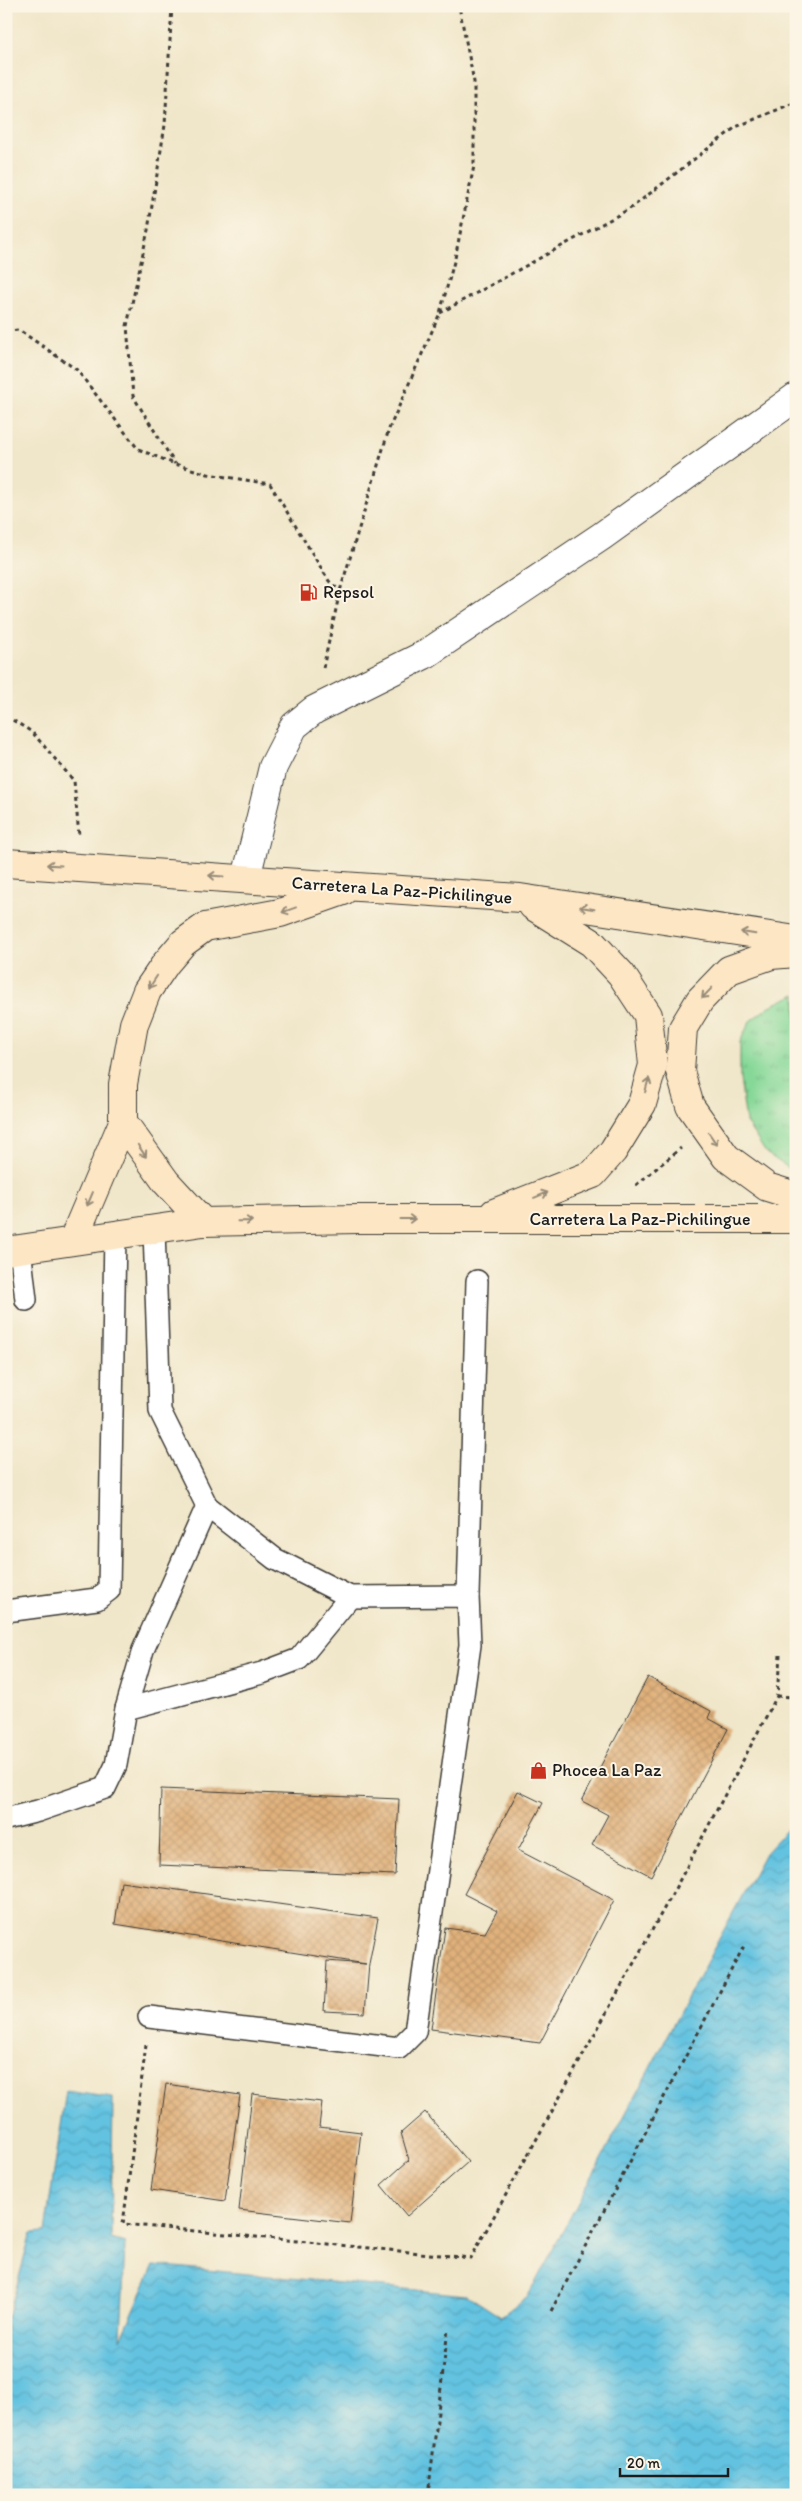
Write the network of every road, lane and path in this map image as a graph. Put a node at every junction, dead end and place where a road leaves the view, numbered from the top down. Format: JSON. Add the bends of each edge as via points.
{"nodes":[{"id":1,"x":172,"y":6,"type":"edge"},
{"id":2,"x":459,"y":6,"type":"edge"},
{"id":3,"x":796,"y":102,"type":"edge"},
{"id":4,"x":440,"y":313,"type":"junction"},
{"id":5,"x":6,"y":331,"type":"edge"},
{"id":6,"x":796,"y":397,"type":"edge"},
{"id":7,"x":175,"y":464,"type":"junction"},
{"id":8,"x":340,"y":591,"type":"junction"},
{"id":9,"x":314,"y":710,"type":"junction"},
{"id":10,"x":6,"y":716,"type":"edge"},
{"id":11,"x":6,"y":863,"type":"edge"},
{"id":12,"x":82,"y":866,"type":"junction"},
{"id":13,"x":246,"y":878,"type":"junction"},
{"id":14,"x":351,"y":888,"type":"junction"},
{"id":15,"x":520,"y":898,"type":"junction"},
{"id":16,"x":796,"y":940,"type":"edge"},
{"id":17,"x":796,"y":953,"type":"edge"},
{"id":18,"x":123,"y":1122,"type":"junction"},
{"id":19,"x":706,"y":1128,"type":"junction"},
{"id":20,"x":796,"y":1196,"type":"edge"},
{"id":21,"x":796,"y":1218,"type":"edge"},
{"id":22,"x":611,"y":1219,"type":"junction"},
{"id":23,"x":479,"y":1220,"type":"junction"},
{"id":24,"x":202,"y":1222,"type":"junction"},
{"id":25,"x":154,"y":1229,"type":"junction"},
{"id":26,"x":114,"y":1234,"type":"junction"},
{"id":27,"x":73,"y":1240,"type":"junction"},
{"id":28,"x":13,"y":1250,"type":"edge"},
{"id":29,"x":477,"y":1281,"type":"dead end"},
{"id":30,"x":26,"y":1300,"type":"dead end"},
{"id":31,"x":207,"y":1506,"type":"junction"},
{"id":32,"x":468,"y":1596,"type":"junction"},
{"id":33,"x":350,"y":1597,"type":"junction"},
{"id":34,"x":6,"y":1611,"type":"edge"},
{"id":35,"x":780,"y":1655,"type":"dead end"},
{"id":36,"x":777,"y":1696,"type":"junction"},
{"id":37,"x":796,"y":1697,"type":"edge"},
{"id":38,"x":126,"y":1709,"type":"junction"},
{"id":39,"x":6,"y":1819,"type":"edge"},
{"id":40,"x":745,"y":1944,"type":"dead end"},
{"id":41,"x":149,"y":2017,"type":"joint"},
{"id":42,"x":551,"y":2311,"type":"dead end"},
{"id":43,"x":448,"y":2329,"type":"dead end"},
{"id":44,"x":428,"y":2495,"type":"edge"}],
"edges":[{"from":1,"to":7,"type":"path","via":[[165,125],[148,230],[127,326],[133,396]]},
{"from":2,"to":4,"type":"path","via":[[474,82],[474,166]]},
{"from":3,"to":4,"type":"path","via":[[736,127],[632,208]]},
{"from":4,"to":8,"type":"path","via":[[389,429]]},
{"from":5,"to":7,"type":"path","via":[[19,330],[77,370],[138,449]]},
{"from":6,"to":9,"type":"street","via":[[602,536],[426,654]]},
{"from":7,"to":8,"type":"path","via":[[208,474],[270,484],[329,581]]},
{"from":8,"to":9,"type":"path"},
{"from":9,"to":13,"type":"street","via":[[294,726],[273,767]]},
{"from":10,"to":12,"type":"path","via":[[32,732],[74,782]]},
{"from":12,"to":11,"type":"main road","name":"Carretera La Paz-Pichilingue","one_way":true},
{"from":13,"to":12,"type":"main road","name":"Carretera La Paz-Pichilingue","one_way":true},
{"from":13,"to":14,"type":"main road","name":"Carretera La Paz-Pichilingue"},
{"from":14,"to":15,"type":"main road","name":"Carretera La Paz-Pichilingue"},
{"from":14,"to":18,"type":"main road","one_way":true,"via":[[280,913],[205,927],[183,943],[147,992],[134,1024],[123,1084]]},
{"from":16,"to":15,"type":"main road","name":"Carretera La Paz-Pichilingue","one_way":true},
{"from":23,"to":15,"type":"main road","one_way":true,"via":[[593,1174],[613,1151],[642,1104],[653,1065],[648,1015],[621,974],[584,937]]},
{"from":17,"to":19,"type":"main road","one_way":true,"via":[[770,956],[728,970],[700,1000],[683,1028],[680,1071],[690,1106]]},
{"from":18,"to":24,"type":"main road","one_way":true,"via":[[166,1182]]},
{"from":18,"to":27,"type":"main road","one_way":true},
{"from":19,"to":20,"type":"main road","one_way":true,"via":[[726,1157],[767,1188]]},
{"from":19,"to":22,"type":"path","via":[[611,1205]]},
{"from":21,"to":22,"type":"main road","name":"Carretera La Paz-Pichilingue"},
{"from":22,"to":23,"type":"main road","name":"Carretera La Paz-Pichilingue"},
{"from":24,"to":23,"type":"main road","name":"Carretera La Paz-Pichilingue","one_way":true},
{"from":24,"to":25,"type":"main road","name":"Carretera La Paz-Pichilingue"},
{"from":25,"to":26,"type":"main road","name":"Carretera La Paz-Pichilingue"},
{"from":25,"to":31,"type":"lane","via":[[160,1411]]},
{"from":26,"to":27,"type":"main road","name":"Carretera La Paz-Pichilingue"},
{"from":26,"to":34,"type":"lane","via":[[109,1590],[97,1599]]},
{"from":27,"to":28,"type":"main road","name":"Carretera La Paz-Pichilingue"},
{"from":28,"to":30,"type":"lane"},
{"from":29,"to":32,"type":"lane"},
{"from":31,"to":33,"type":"lane","via":[[276,1559]]},
{"from":31,"to":38,"type":"lane","via":[[143,1650]]},
{"from":32,"to":33,"type":"lane"},
{"from":32,"to":41,"type":"lane","via":[[470,1645],[415,2032],[399,2048]]},
{"from":33,"to":38,"type":"lane","via":[[299,1659],[262,1673]]},
{"from":35,"to":36,"type":"path"},
{"from":36,"to":37,"type":"path"},
{"from":36,"to":41,"type":"path","via":[[471,2258],[123,2224]]},
{"from":38,"to":39,"type":"lane","via":[[116,1765],[105,1788]]},
{"from":40,"to":42,"type":"path"},
{"from":43,"to":44,"type":"path"}]}
